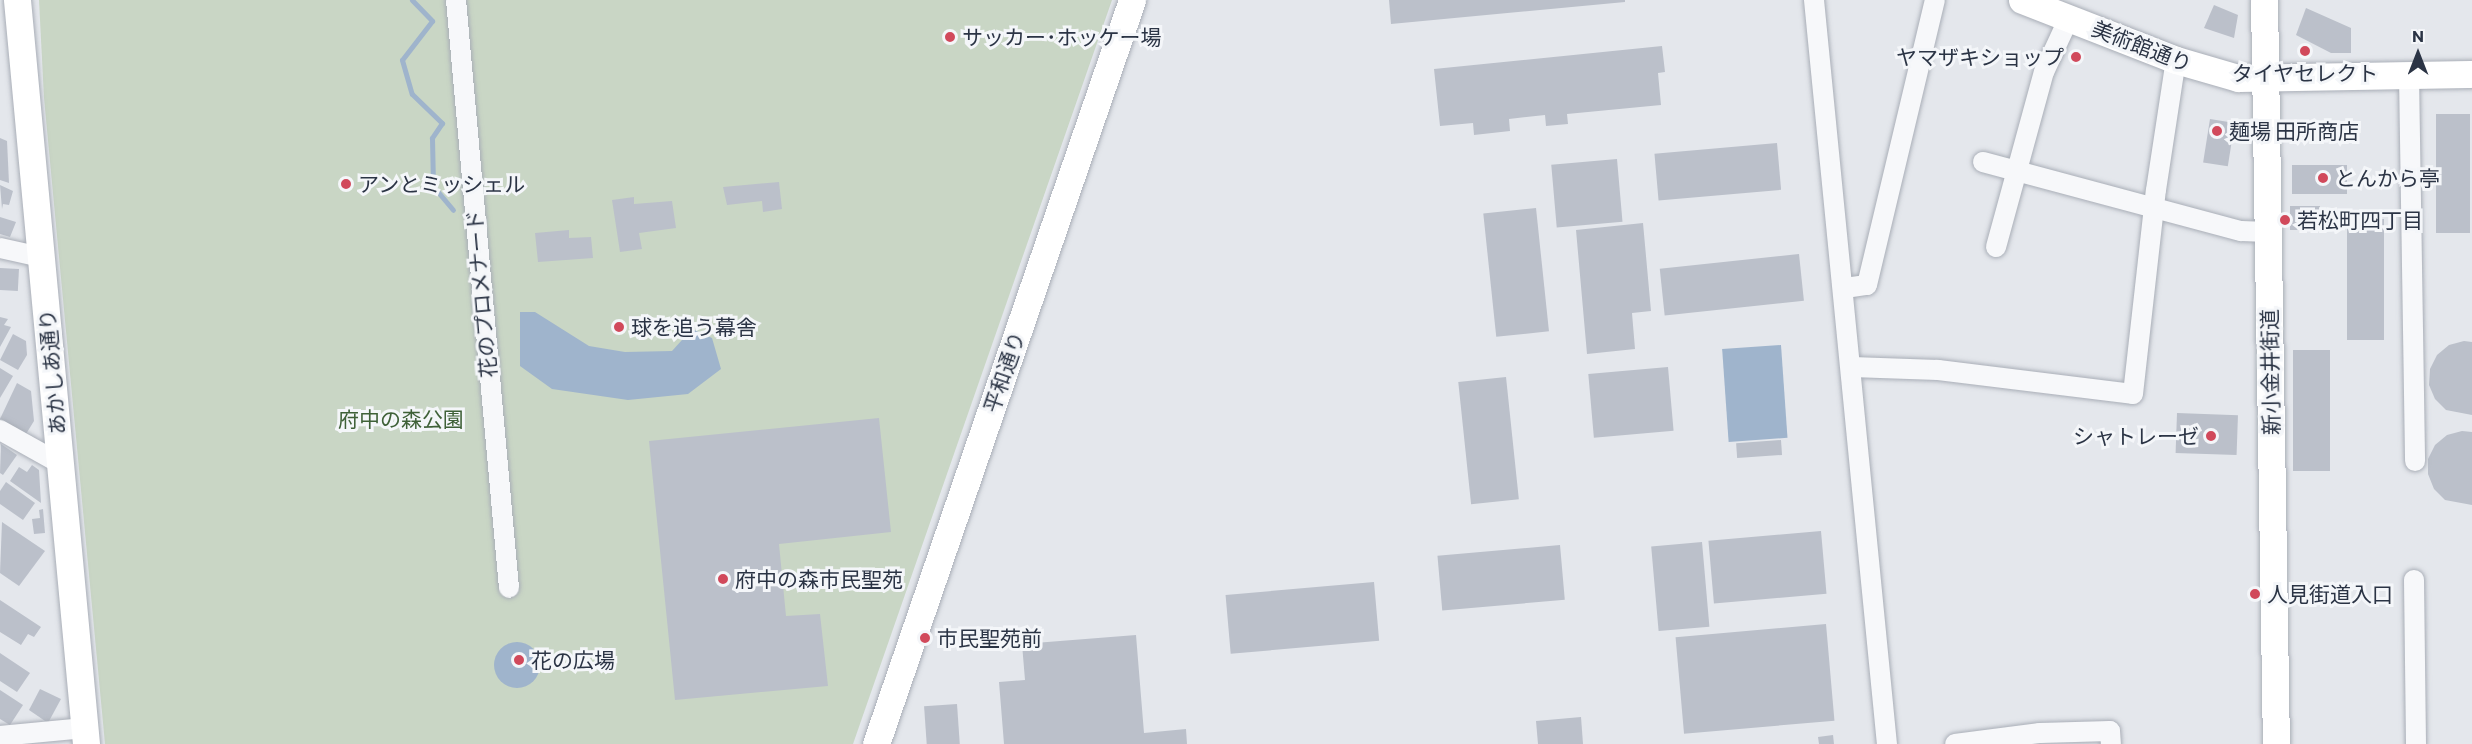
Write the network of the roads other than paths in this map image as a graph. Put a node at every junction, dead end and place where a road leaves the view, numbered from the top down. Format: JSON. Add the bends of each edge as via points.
{"nodes":[{"id":1,"x":17,"y":0,"type":"edge"},
{"id":2,"x":456,"y":0,"type":"edge"},
{"id":3,"x":1132,"y":0,"type":"edge"},
{"id":4,"x":1814,"y":0,"type":"edge"},
{"id":5,"x":1935,"y":0,"type":"edge"},
{"id":6,"x":2022,"y":0,"type":"edge"},
{"id":7,"x":2264,"y":0,"type":"edge"},
{"id":8,"x":2069,"y":18,"type":"junction"},
{"id":9,"x":2176,"y":60,"type":"junction"},
{"id":10,"x":2472,"y":74,"type":"edge"},
{"id":11,"x":2409,"y":75,"type":"junction"},
{"id":12,"x":2266,"y":78,"type":"junction"},
{"id":13,"x":1983,"y":162,"type":"dead end"},
{"id":14,"x":2015,"y":170,"type":"junction"},
{"id":15,"x":2155,"y":209,"type":"junction"},
{"id":16,"x":2268,"y":232,"type":"junction"},
{"id":17,"x":1996,"y":247,"type":"dead end"},
{"id":18,"x":0,"y":248,"type":"edge"},
{"id":19,"x":41,"y":257,"type":"junction"},
{"id":20,"x":1845,"y":288,"type":"junction"},
{"id":21,"x":1852,"y":367,"type":"junction"},
{"id":22,"x":0,"y":430,"type":"edge"},
{"id":23,"x":2415,"y":461,"type":"dead end"},
{"id":24,"x":61,"y":464,"type":"junction"},
{"id":25,"x":2414,"y":580,"type":"dead end"},
{"id":26,"x":509,"y":588,"type":"dead end"},
{"id":27,"x":85,"y":736,"type":"edge"},
{"id":28,"x":0,"y":737,"type":"edge"},
{"id":29,"x":876,"y":744,"type":"edge"},
{"id":30,"x":1887,"y":744,"type":"edge"},
{"id":31,"x":1955,"y":744,"type":"edge"},
{"id":32,"x":2110,"y":744,"type":"edge"},
{"id":33,"x":2276,"y":744,"type":"edge"},
{"id":34,"x":2416,"y":744,"type":"edge"}],
"edges":[{"from":1,"to":19,"type":"street","name":"あかしあ通り"},
{"from":2,"to":26,"type":"street","name":"花のプロメナード"},
{"from":3,"to":29,"type":"street","name":"平和通り"},
{"from":4,"to":20,"type":"street"},
{"from":5,"to":20,"type":"street","via":[[1867,285]]},
{"from":6,"to":8,"type":"street","name":"美術館通り"},
{"from":7,"to":12,"type":"street","name":"新小金井街道"},
{"from":8,"to":9,"type":"street","name":"美術館通り"},
{"from":8,"to":14,"type":"street","via":[[2044,72]]},
{"from":9,"to":12,"type":"street","name":"美術館通り","via":[[2219,75]]},
{"from":9,"to":15,"type":"street"},
{"from":10,"to":11,"type":"street","name":"美術館通り"},
{"from":11,"to":12,"type":"street","name":"美術館通り"},
{"from":11,"to":23,"type":"street"},
{"from":12,"to":16,"type":"street","name":"新小金井街道"},
{"from":13,"to":14,"type":"street"},
{"from":14,"to":15,"type":"street"},
{"from":14,"to":17,"type":"street"},
{"from":15,"to":16,"type":"street","via":[[2241,231]]},
{"from":15,"to":21,"type":"street","via":[[2133,394],[1938,370]]},
{"from":16,"to":33,"type":"street","name":"新小金井街道"},
{"from":18,"to":19,"type":"street"},
{"from":19,"to":24,"type":"street","name":"あかしあ通り"},
{"from":20,"to":21,"type":"street"},
{"from":21,"to":30,"type":"street"},
{"from":22,"to":24,"type":"street"},
{"from":24,"to":27,"type":"street","name":"あかしあ通り"},
{"from":25,"to":34,"type":"street"},
{"from":27,"to":28,"type":"street"},
{"from":31,"to":32,"type":"street","via":[[2040,733],[2110,731]]}]}
